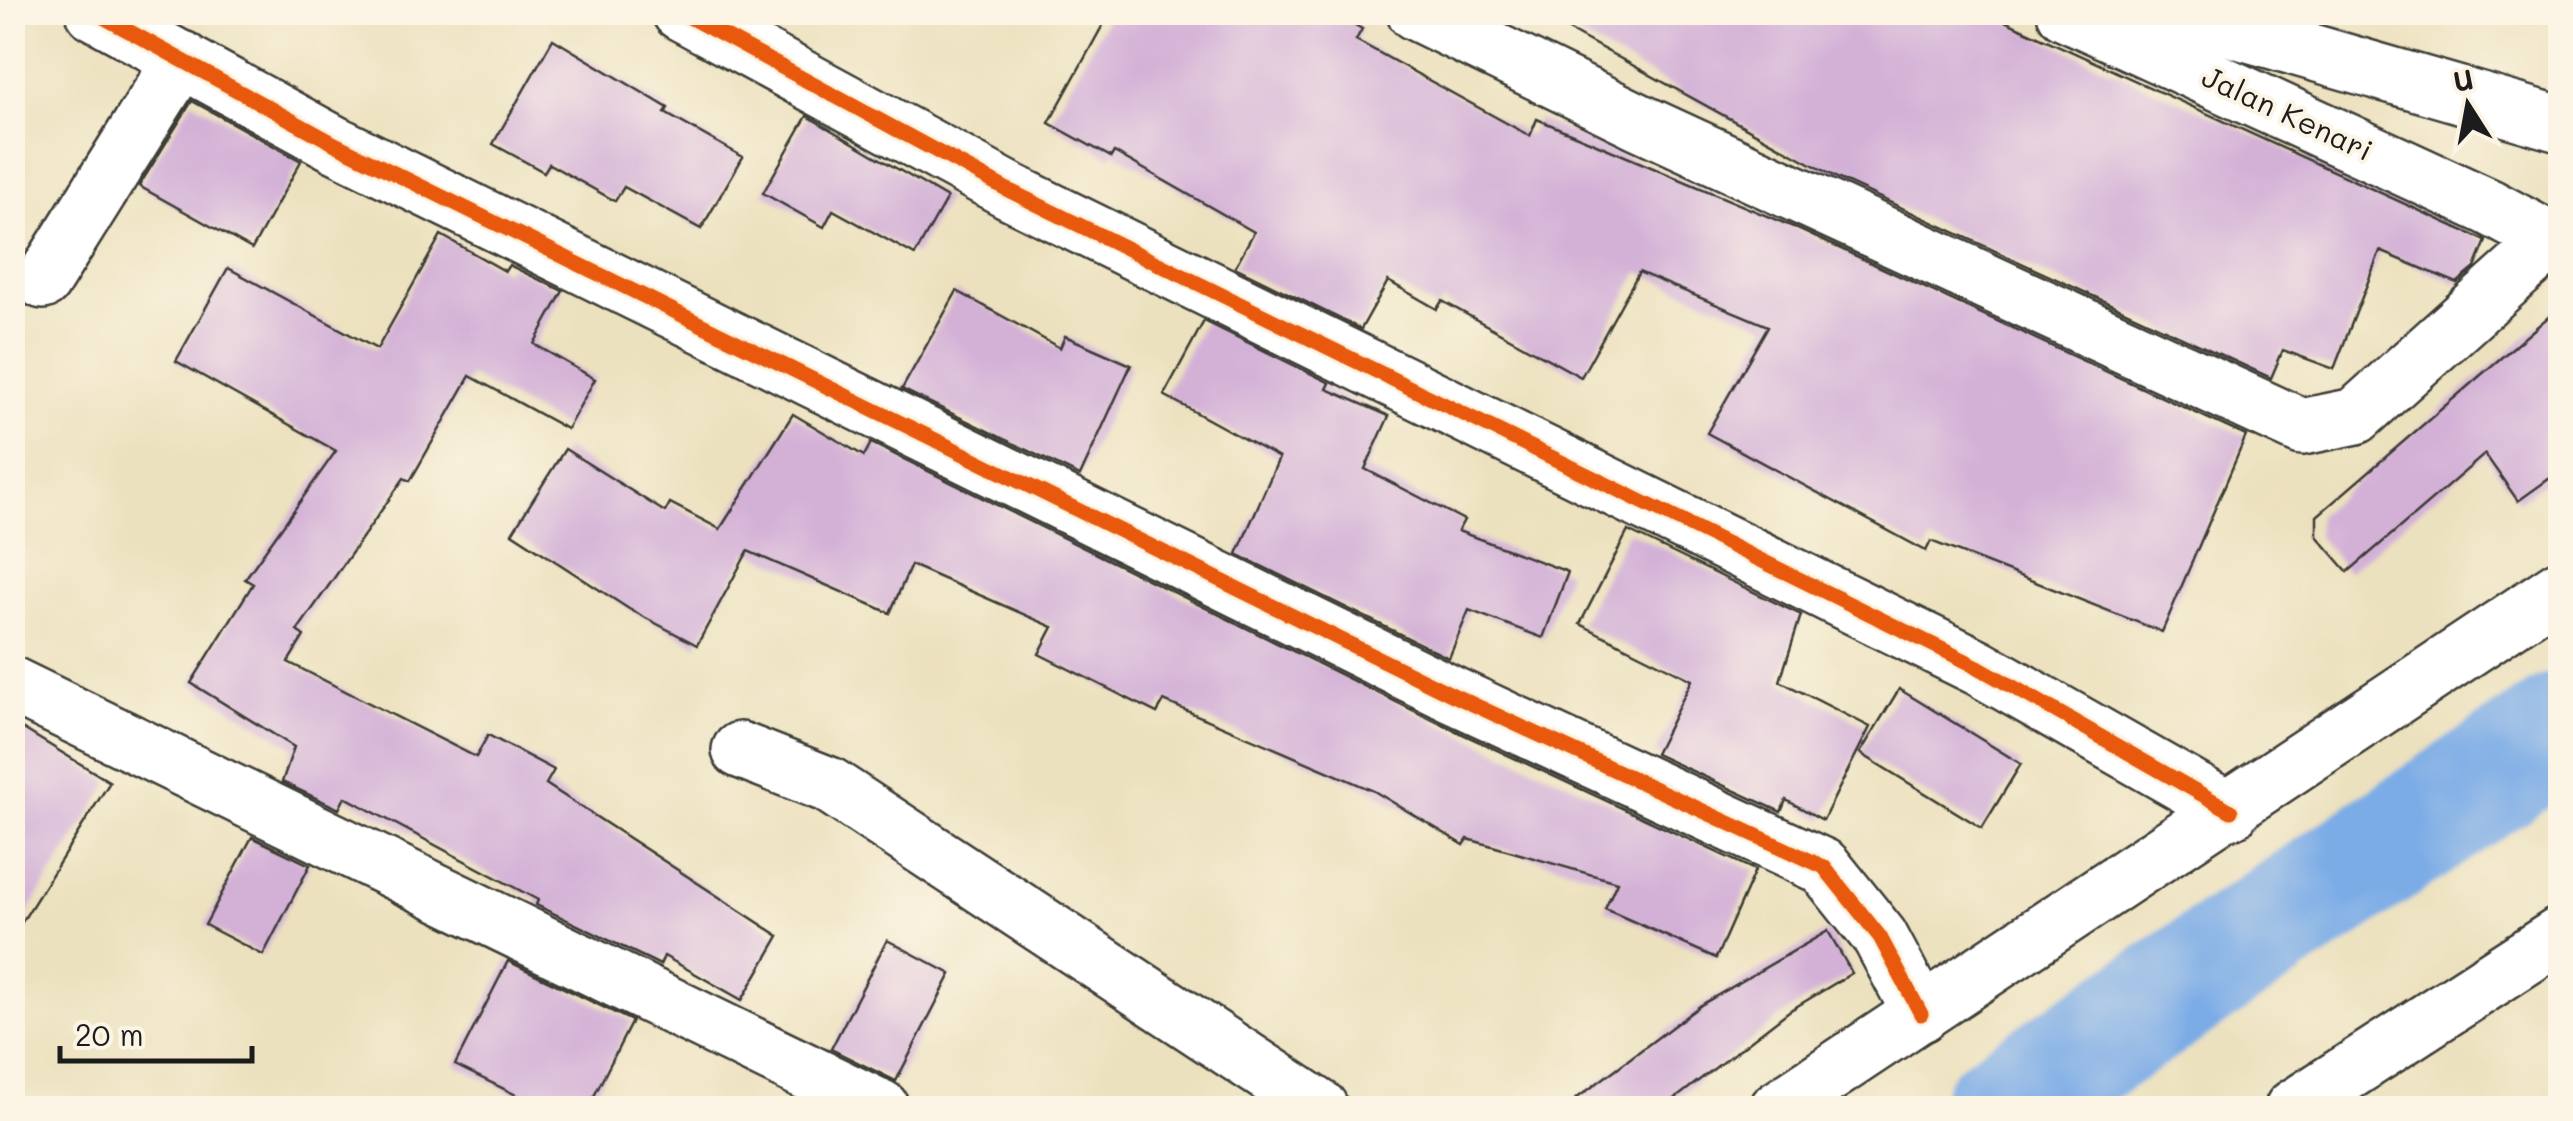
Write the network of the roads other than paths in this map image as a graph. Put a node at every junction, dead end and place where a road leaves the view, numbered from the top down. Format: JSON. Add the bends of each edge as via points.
{"nodes":[{"id":1,"x":94,"y":12,"type":"edge"},
{"id":2,"x":680,"y":12,"type":"edge"},
{"id":3,"x":1415,"y":12,"type":"edge"},
{"id":4,"x":2065,"y":12,"type":"edge"},
{"id":5,"x":2174,"y":12,"type":"edge"},
{"id":6,"x":182,"y":58,"type":"junction"},
{"id":7,"x":2560,"y":124,"type":"edge"},
{"id":8,"x":2558,"y":239,"type":"edge"},
{"id":9,"x":43,"y":281,"type":"dead end"},
{"id":10,"x":2560,"y":588,"type":"edge"},
{"id":11,"x":12,"y":685,"type":"edge"},
{"id":12,"x":740,"y":750,"type":"dead end"},
{"id":13,"x":2230,"y":811,"type":"junction"},
{"id":14,"x":2560,"y":935,"type":"edge"},
{"id":15,"x":1921,"y":1014,"type":"junction"},
{"id":16,"x":880,"y":1108,"type":"edge"},
{"id":17,"x":1320,"y":1108,"type":"edge"},
{"id":18,"x":1778,"y":1108,"type":"edge"},
{"id":19,"x":2293,"y":1108,"type":"edge"}],
"edges":[{"from":1,"to":6,"type":"street"},
{"from":2,"to":13,"type":"street","via":[[1008,190],[1978,667]]},
{"from":3,"to":8,"type":"street","via":[[2302,426],[2356,416]]},
{"from":4,"to":8,"type":"street","name":"Jalan Kenari"},
{"from":5,"to":7,"type":"street"},
{"from":6,"to":9,"type":"street"},
{"from":6,"to":15,"type":"street","via":[[335,144],[1418,678],[1824,867],[1880,936]]},
{"from":10,"to":13,"type":"street"},
{"from":11,"to":16,"type":"street"},
{"from":12,"to":17,"type":"street","via":[[829,784]]},
{"from":13,"to":15,"type":"street"},
{"from":14,"to":19,"type":"street"},
{"from":15,"to":18,"type":"street"}]}
